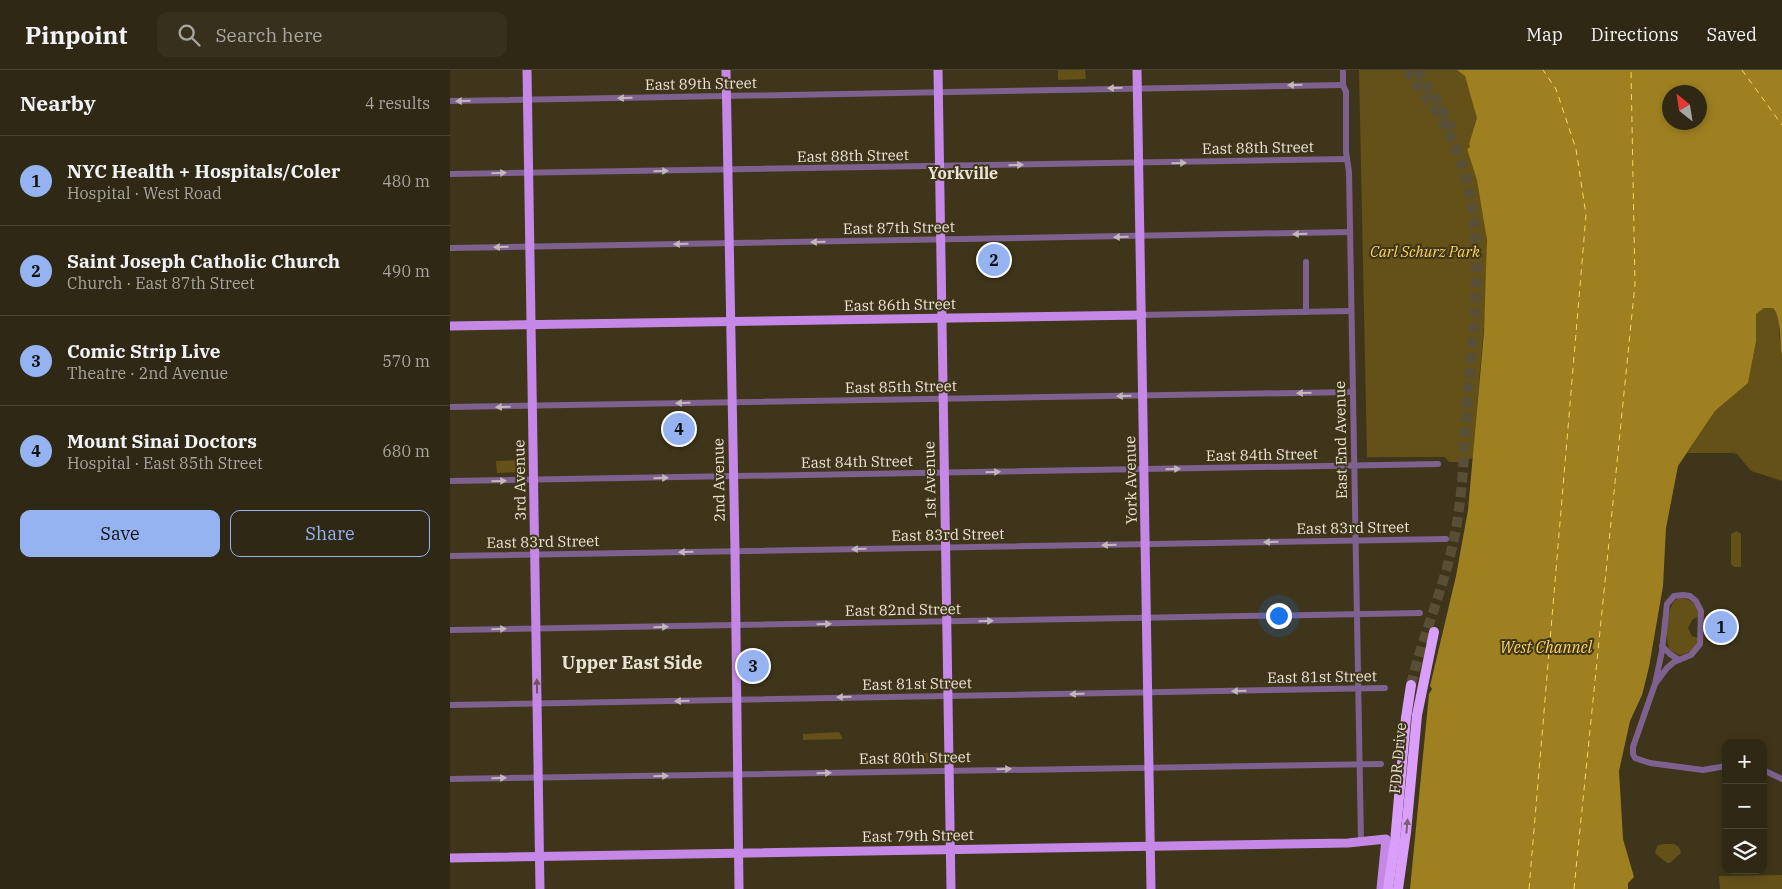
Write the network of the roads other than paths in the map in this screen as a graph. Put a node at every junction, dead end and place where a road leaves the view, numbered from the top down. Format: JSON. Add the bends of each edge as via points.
{"nodes":[{"id":1,"x":527,"y":70,"type":"edge"},
{"id":2,"x":726,"y":70,"type":"edge"},
{"id":3,"x":938,"y":70,"type":"edge"},
{"id":4,"x":1137,"y":70,"type":"edge"},
{"id":5,"x":1342,"y":70,"type":"edge"},
{"id":6,"x":1343,"y":85,"type":"junction"},
{"id":7,"x":1138,"y":88,"type":"junction"},
{"id":8,"x":938,"y":92,"type":"junction"},
{"id":9,"x":726,"y":96,"type":"junction"},
{"id":10,"x":527,"y":100,"type":"junction"},
{"id":11,"x":450,"y":101,"type":"edge"},
{"id":12,"x":1347,"y":159,"type":"junction"},
{"id":13,"x":1139,"y":163,"type":"junction"},
{"id":14,"x":939,"y":167,"type":"junction"},
{"id":15,"x":728,"y":170,"type":"junction"},
{"id":16,"x":528,"y":173,"type":"junction"},
{"id":17,"x":450,"y":174,"type":"edge"},
{"id":18,"x":1349,"y":232,"type":"junction"},
{"id":19,"x":1140,"y":237,"type":"junction"},
{"id":20,"x":940,"y":240,"type":"junction"},
{"id":21,"x":729,"y":244,"type":"junction"},
{"id":22,"x":530,"y":247,"type":"junction"},
{"id":23,"x":450,"y":248,"type":"edge"},
{"id":24,"x":1306,"y":262,"type":"dead end"},
{"id":25,"x":1350,"y":311,"type":"junction"},
{"id":26,"x":1306,"y":312,"type":"junction"},
{"id":27,"x":1142,"y":315,"type":"junction"},
{"id":28,"x":941,"y":318,"type":"junction"},
{"id":29,"x":730,"y":322,"type":"junction"},
{"id":30,"x":531,"y":325,"type":"junction"},
{"id":31,"x":450,"y":326,"type":"edge"},
{"id":32,"x":1353,"y":392,"type":"junction"},
{"id":33,"x":1143,"y":396,"type":"junction"},
{"id":34,"x":943,"y":399,"type":"junction"},
{"id":35,"x":732,"y":402,"type":"junction"},
{"id":36,"x":533,"y":406,"type":"junction"},
{"id":37,"x":450,"y":407,"type":"edge"},
{"id":38,"x":1438,"y":464,"type":"dead end"},
{"id":39,"x":1354,"y":466,"type":"junction"},
{"id":40,"x":1144,"y":470,"type":"junction"},
{"id":41,"x":944,"y":473,"type":"junction"},
{"id":42,"x":733,"y":477,"type":"junction"},
{"id":43,"x":534,"y":480,"type":"junction"},
{"id":44,"x":450,"y":481,"type":"edge"},
{"id":45,"x":1446,"y":539,"type":"dead end"},
{"id":46,"x":1355,"y":540,"type":"junction"},
{"id":47,"x":1146,"y":544,"type":"junction"},
{"id":48,"x":945,"y":548,"type":"junction"},
{"id":49,"x":735,"y":551,"type":"junction"},
{"id":50,"x":535,"y":554,"type":"junction"},
{"id":51,"x":450,"y":556,"type":"edge"},
{"id":52,"x":1420,"y":613,"type":"dead end"},
{"id":53,"x":1356,"y":615,"type":"junction"},
{"id":54,"x":1147,"y":618,"type":"junction"},
{"id":55,"x":946,"y":622,"type":"junction"},
{"id":56,"x":735,"y":625,"type":"junction"},
{"id":57,"x":536,"y":629,"type":"junction"},
{"id":58,"x":450,"y":630,"type":"edge"},
{"id":59,"x":1434,"y":632,"type":"dead end"},
{"id":60,"x":1662,"y":646,"type":"junction"},
{"id":61,"x":1679,"y":660,"type":"junction"},
{"id":62,"x":1411,"y":684,"type":"tunnel mouth"},
{"id":63,"x":1654,"y":684,"type":"junction"},
{"id":64,"x":1385,"y":688,"type":"dead end"},
{"id":65,"x":1358,"y":689,"type":"junction"},
{"id":66,"x":1148,"y":693,"type":"junction"},
{"id":67,"x":948,"y":696,"type":"junction"},
{"id":68,"x":736,"y":699,"type":"junction"},
{"id":69,"x":538,"y":704,"type":"junction"},
{"id":70,"x":450,"y":705,"type":"edge"},
{"id":71,"x":1359,"y":764,"type":"junction"},
{"id":72,"x":1381,"y":764,"type":"dead end"},
{"id":73,"x":1149,"y":767,"type":"junction"},
{"id":74,"x":1722,"y":767,"type":"edge"},
{"id":75,"x":949,"y":770,"type":"junction"},
{"id":76,"x":1767,"y":772,"type":"edge"},
{"id":77,"x":737,"y":775,"type":"junction"},
{"id":78,"x":539,"y":777,"type":"junction"},
{"id":79,"x":450,"y":779,"type":"edge"},
{"id":80,"x":1782,"y":779,"type":"edge"},
{"id":81,"x":1361,"y":841,"type":"junction"},
{"id":82,"x":1150,"y":846,"type":"junction"},
{"id":83,"x":951,"y":850,"type":"junction"},
{"id":84,"x":738,"y":853,"type":"junction"},
{"id":85,"x":540,"y":857,"type":"junction"},
{"id":86,"x":450,"y":858,"type":"edge"},
{"id":87,"x":540,"y":889,"type":"edge"},
{"id":88,"x":738,"y":889,"type":"edge"},
{"id":89,"x":951,"y":889,"type":"edge"},
{"id":90,"x":1151,"y":889,"type":"edge"},
{"id":91,"x":1381,"y":889,"type":"edge"},
{"id":92,"x":1388,"y":889,"type":"edge"},
{"id":93,"x":1398,"y":889,"type":"edge"}],
"edges":[{"from":1,"to":10,"type":"main road","name":"3rd Avenue"},
{"from":2,"to":9,"type":"main road","name":"2nd Avenue"},
{"from":3,"to":8,"type":"main road","name":"1st Avenue"},
{"from":4,"to":7,"type":"main road","name":"York Avenue"},
{"from":5,"to":6,"type":"street","name":"East End Avenue"},
{"from":6,"to":7,"type":"street","name":"East 89th Street","one_way":true},
{"from":6,"to":12,"type":"street","name":"East End Avenue","via":[[1346,92]]},
{"from":7,"to":8,"type":"street","name":"East 89th Street","one_way":true},
{"from":7,"to":13,"type":"main road","name":"York Avenue"},
{"from":8,"to":9,"type":"street","name":"East 89th Street"},
{"from":8,"to":14,"type":"main road","name":"1st Avenue"},
{"from":9,"to":10,"type":"street","name":"East 89th Street","one_way":true},
{"from":9,"to":15,"type":"main road","name":"2nd Avenue"},
{"from":10,"to":11,"type":"street","name":"East 89th Street","one_way":true},
{"from":10,"to":16,"type":"main road","name":"3rd Avenue"},
{"from":13,"to":12,"type":"street","name":"East 88th Street","one_way":true},
{"from":12,"to":18,"type":"street","name":"East End Avenue"},
{"from":14,"to":13,"type":"street","name":"East 88th Street","one_way":true},
{"from":13,"to":19,"type":"main road","name":"York Avenue"},
{"from":14,"to":15,"type":"street","name":"East 88th Street"},
{"from":14,"to":20,"type":"main road","name":"1st Avenue"},
{"from":16,"to":15,"type":"street","name":"East 88th Street","one_way":true},
{"from":15,"to":21,"type":"main road","name":"2nd Avenue"},
{"from":17,"to":16,"type":"street","name":"East 88th Street","one_way":true},
{"from":16,"to":22,"type":"main road","name":"3rd Avenue"},
{"from":18,"to":19,"type":"street","name":"East 87th Street","one_way":true},
{"from":18,"to":25,"type":"street","name":"East End Avenue"},
{"from":19,"to":20,"type":"street","name":"East 87th Street","one_way":true},
{"from":19,"to":27,"type":"main road","name":"York Avenue"},
{"from":20,"to":21,"type":"street","name":"East 87th Street","one_way":true},
{"from":20,"to":28,"type":"main road","name":"1st Avenue"},
{"from":21,"to":22,"type":"street","name":"East 87th Street","one_way":true},
{"from":21,"to":29,"type":"main road","name":"2nd Avenue"},
{"from":22,"to":23,"type":"street","name":"East 87th Street","one_way":true},
{"from":22,"to":30,"type":"main road","name":"3rd Avenue"},
{"from":24,"to":26,"type":"street"},
{"from":25,"to":26,"type":"street","name":"East 86th Street"},
{"from":25,"to":32,"type":"street","name":"East End Avenue"},
{"from":26,"to":27,"type":"street","name":"East 86th Street"},
{"from":27,"to":28,"type":"main road","name":"East 86th Street"},
{"from":27,"to":33,"type":"main road","name":"York Avenue"},
{"from":28,"to":29,"type":"main road","name":"East 86th Street"},
{"from":28,"to":34,"type":"main road","name":"1st Avenue"},
{"from":29,"to":30,"type":"main road","name":"East 86th Street"},
{"from":29,"to":35,"type":"main road","name":"2nd Avenue"},
{"from":30,"to":31,"type":"main road","name":"East 86th Street"},
{"from":30,"to":36,"type":"main road","name":"3rd Avenue"},
{"from":32,"to":33,"type":"street","name":"East 85th Street","one_way":true},
{"from":32,"to":39,"type":"street","name":"East End Avenue"},
{"from":33,"to":34,"type":"street","name":"East 85th Street","one_way":true},
{"from":33,"to":40,"type":"main road","name":"York Avenue"},
{"from":34,"to":35,"type":"street","name":"East 85th Street"},
{"from":34,"to":41,"type":"main road","name":"1st Avenue"},
{"from":35,"to":36,"type":"street","name":"East 85th Street","one_way":true},
{"from":35,"to":42,"type":"main road","name":"2nd Avenue"},
{"from":36,"to":37,"type":"street","name":"East 85th Street","one_way":true},
{"from":36,"to":43,"type":"main road","name":"3rd Avenue"},
{"from":38,"to":39,"type":"street","name":"East 84th Street"},
{"from":40,"to":39,"type":"street","name":"East 84th Street","one_way":true},
{"from":39,"to":46,"type":"street","name":"East End Avenue"},
{"from":41,"to":40,"type":"street","name":"East 84th Street","one_way":true},
{"from":40,"to":47,"type":"main road","name":"York Avenue"},
{"from":41,"to":42,"type":"street","name":"East 84th Street"},
{"from":41,"to":48,"type":"main road","name":"1st Avenue"},
{"from":43,"to":42,"type":"street","name":"East 84th Street","one_way":true},
{"from":42,"to":49,"type":"main road","name":"2nd Avenue"},
{"from":44,"to":43,"type":"street","name":"East 84th Street","one_way":true},
{"from":43,"to":50,"type":"main road","name":"3rd Avenue"},
{"from":45,"to":46,"type":"street","name":"East 83rd Street"},
{"from":46,"to":47,"type":"street","name":"East 83rd Street","one_way":true},
{"from":46,"to":53,"type":"street","name":"East End Avenue"},
{"from":47,"to":48,"type":"street","name":"East 83rd Street","one_way":true},
{"from":47,"to":54,"type":"main road","name":"York Avenue"},
{"from":48,"to":49,"type":"street","name":"East 83rd Street","one_way":true},
{"from":48,"to":55,"type":"main road","name":"1st Avenue"},
{"from":49,"to":50,"type":"street","name":"East 83rd Street","one_way":true},
{"from":49,"to":56,"type":"main road","name":"2nd Avenue"},
{"from":50,"to":51,"type":"street","name":"East 83rd Street"},
{"from":50,"to":57,"type":"main road","name":"3rd Avenue"},
{"from":52,"to":53,"type":"street","name":"East 82nd Street"},
{"from":53,"to":54,"type":"street","name":"East 82nd Street"},
{"from":53,"to":65,"type":"street","name":"East End Avenue"},
{"from":55,"to":54,"type":"street","name":"East 82nd Street","one_way":true},
{"from":54,"to":66,"type":"main road","name":"York Avenue"},
{"from":56,"to":55,"type":"street","name":"East 82nd Street","one_way":true},
{"from":55,"to":67,"type":"main road","name":"1st Avenue"},
{"from":57,"to":56,"type":"street","name":"East 82nd Street","one_way":true},
{"from":56,"to":68,"type":"main road","name":"2nd Avenue"},
{"from":58,"to":57,"type":"street","name":"East 82nd Street","one_way":true},
{"from":69,"to":57,"type":"main road","name":"3rd Avenue","one_way":true},
{"from":93,"to":59,"type":"highway","name":"FDR Drive","one_way":true,"via":[[1417,715]]},
{"from":60,"to":61,"type":"street"},
{"from":60,"to":61,"type":"street","via":[[1668,602],[1679,595],[1690,596],[1701,610],[1701,639],[1695,652]]},
{"from":60,"to":63,"type":"street"},
{"from":61,"to":63,"type":"street","via":[[1663,671]]},
{"from":62,"to":92,"type":"highway","name":"FDR Drive"},
{"from":63,"to":74,"type":"street","via":[[1633,747],[1636,759],[1700,770]]},
{"from":64,"to":65,"type":"street","name":"East 81st Street"},
{"from":65,"to":66,"type":"street","name":"East 81st Street","one_way":true},
{"from":65,"to":71,"type":"street","name":"East End Avenue"},
{"from":66,"to":67,"type":"street","name":"East 81st Street","one_way":true},
{"from":66,"to":73,"type":"main road","name":"York Avenue"},
{"from":67,"to":68,"type":"street","name":"East 81st Street","one_way":true},
{"from":67,"to":75,"type":"main road","name":"1st Avenue"},
{"from":68,"to":69,"type":"street","name":"East 81st Street","one_way":true},
{"from":68,"to":77,"type":"main road","name":"2nd Avenue"},
{"from":69,"to":70,"type":"street","name":"East 81st Street"},
{"from":69,"to":78,"type":"main road","name":"3rd Avenue"},
{"from":71,"to":72,"type":"street","name":"East 80th Street"},
{"from":71,"to":73,"type":"street","name":"East 80th Street"},
{"from":71,"to":81,"type":"street","name":"East End Avenue"},
{"from":75,"to":73,"type":"street","name":"East 80th Street","one_way":true},
{"from":73,"to":82,"type":"main road","name":"York Avenue"},
{"from":77,"to":75,"type":"street","name":"East 80th Street","one_way":true},
{"from":75,"to":83,"type":"main road","name":"1st Avenue"},
{"from":76,"to":80,"type":"street"},
{"from":78,"to":77,"type":"street","name":"East 80th Street","one_way":true},
{"from":77,"to":84,"type":"main road","name":"2nd Avenue"},
{"from":79,"to":78,"type":"street","name":"East 80th Street","one_way":true},
{"from":78,"to":85,"type":"main road","name":"3rd Avenue"},
{"from":81,"to":82,"type":"main road","name":"East 79th Street"},
{"from":81,"to":91,"type":"main road","name":"East 79th Street","via":[[1386,839]]},
{"from":82,"to":83,"type":"main road","name":"East 79th Street"},
{"from":82,"to":90,"type":"main road","name":"York Avenue"},
{"from":83,"to":84,"type":"main road","name":"East 79th Street"},
{"from":83,"to":89,"type":"main road","name":"1st Avenue"},
{"from":84,"to":85,"type":"main road","name":"East 79th Street"},
{"from":84,"to":88,"type":"main road","name":"2nd Avenue"},
{"from":85,"to":86,"type":"main road","name":"East 79th Street"},
{"from":85,"to":87,"type":"main road","name":"3rd Avenue"}]}
